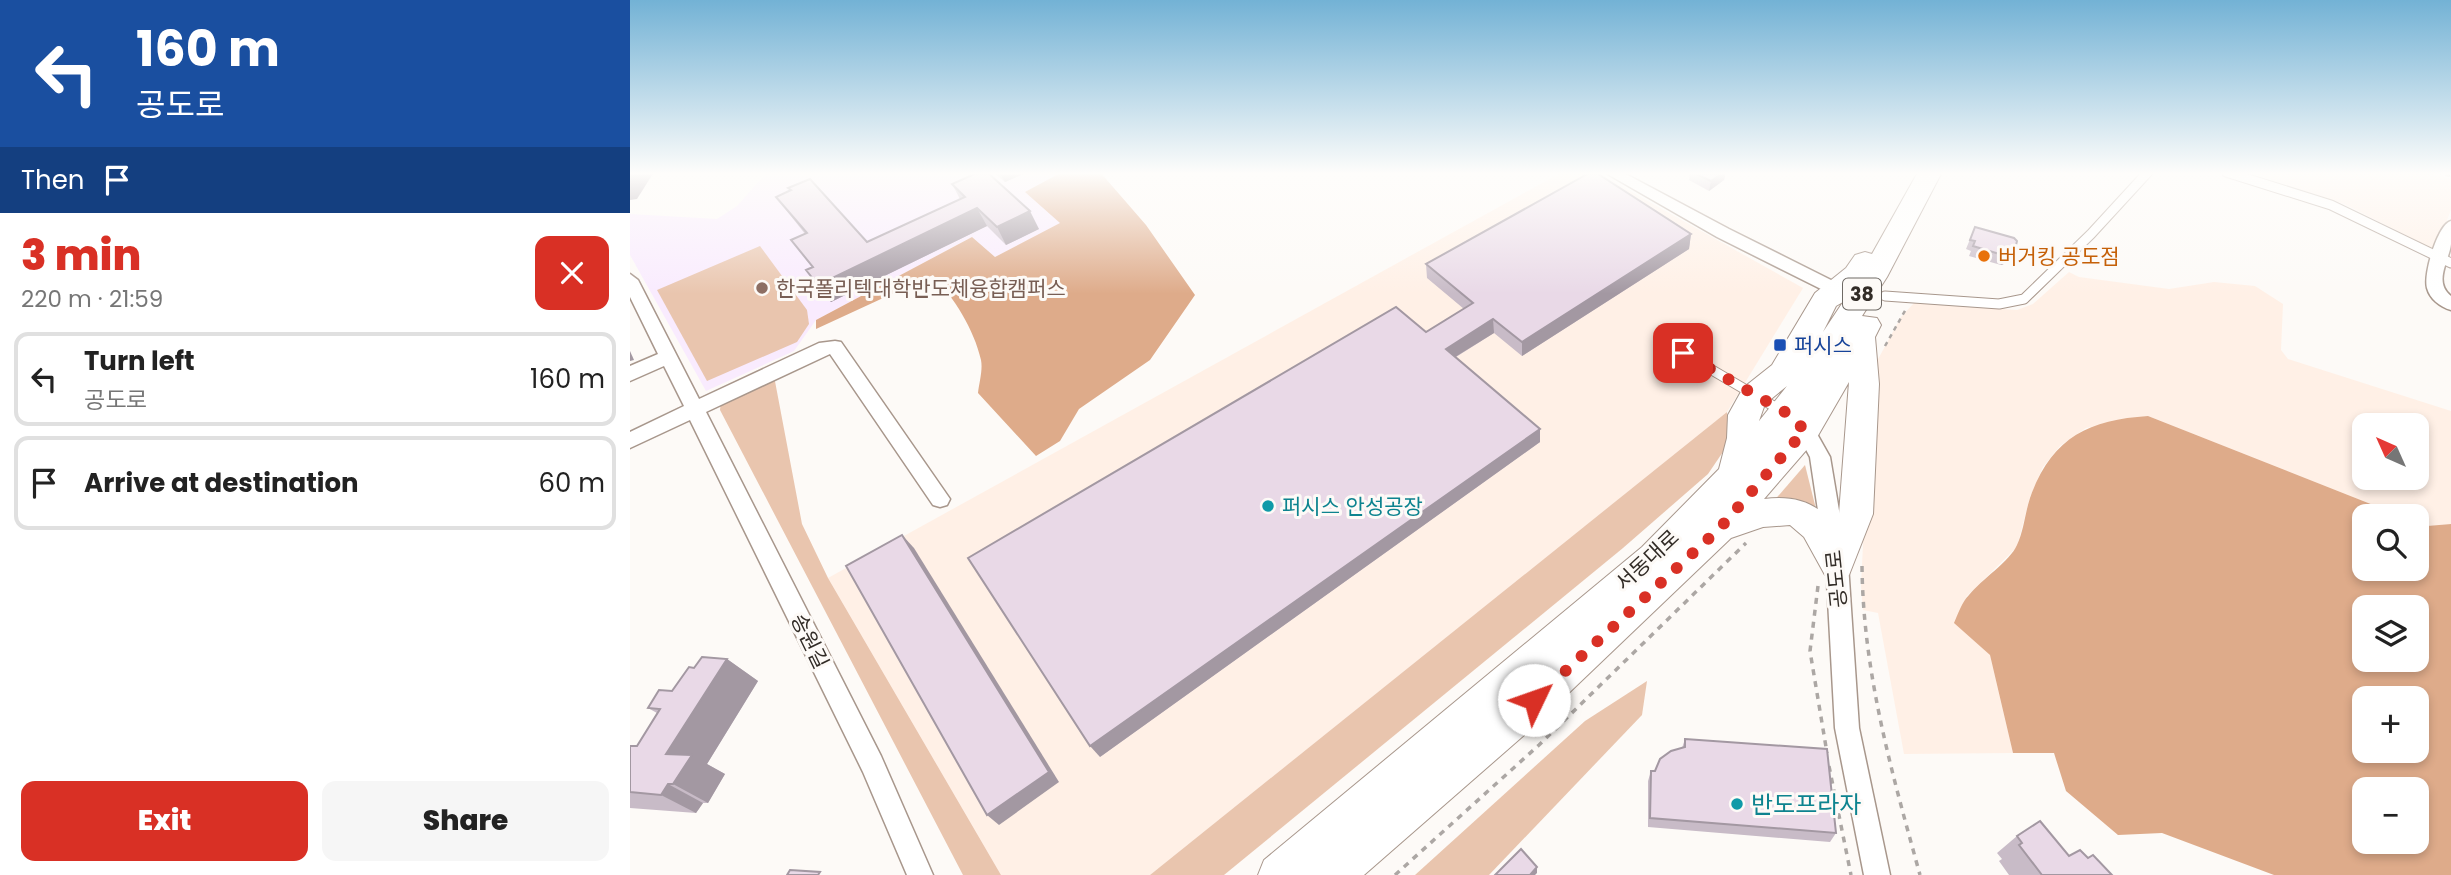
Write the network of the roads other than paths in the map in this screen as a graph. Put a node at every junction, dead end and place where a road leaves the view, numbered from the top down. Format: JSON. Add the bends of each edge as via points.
{"nodes":[{"id":1,"x":1686,"y":213,"type":"edge"},
{"id":2,"x":1903,"y":213,"type":"edge"},
{"id":3,"x":1909,"y":213,"type":"edge"},
{"id":4,"x":1928,"y":213,"type":"edge"},
{"id":5,"x":2110,"y":213,"type":"edge"},
{"id":6,"x":2350,"y":213,"type":"edge"},
{"id":7,"x":2451,"y":226,"type":"edge"},
{"id":8,"x":2446,"y":252,"type":"edge"},
{"id":9,"x":630,"y":279,"type":"edge"},
{"id":10,"x":1839,"y":291,"type":"junction"},
{"id":11,"x":1885,"y":296,"type":"junction"},
{"id":12,"x":2451,"y":304,"type":"edge"},
{"id":13,"x":1871,"y":343,"type":"junction"},
{"id":14,"x":1683,"y":353,"type":"dead end"},
{"id":15,"x":668,"y":357,"type":"junction"},
{"id":16,"x":630,"y":374,"type":"edge"},
{"id":17,"x":695,"y":410,"type":"junction"},
{"id":18,"x":1782,"y":413,"type":"junction"},
{"id":19,"x":630,"y":440,"type":"edge"},
{"id":20,"x":940,"y":499,"type":"dead end"},
{"id":21,"x":1720,"y":528,"type":"junction"},
{"id":22,"x":1840,"y":565,"type":"junction"},
{"id":23,"x":920,"y":875,"type":"edge"},
{"id":24,"x":1279,"y":875,"type":"edge"},
{"id":25,"x":1332,"y":875,"type":"edge"},
{"id":26,"x":1877,"y":875,"type":"edge"}],
"edges":[{"from":1,"to":10,"type":"street"},
{"from":2,"to":10,"type":"main road","via":[[1884,230],[1856,275]]},
{"from":3,"to":18,"type":"main road","name":"서동대로","number":"38","via":[[1873,277]]},
{"from":4,"to":11,"type":"main road","name":"서동대로","number":"38"},
{"from":5,"to":11,"type":"lane","via":[[2024,299],[1999,304]]},
{"from":6,"to":8,"type":"lane"},
{"from":7,"to":8,"type":"street"},
{"from":8,"to":12,"type":"street","via":[[2434,287]]},
{"from":9,"to":15,"type":"street","name":"송원길"},
{"from":10,"to":18,"type":"main road","via":[[1825,299],[1783,373]]},
{"from":11,"to":13,"type":"main road","name":"서동대로","number":"38"},
{"from":13,"to":18,"type":"main road","name":"서동대로","number":"38"},
{"from":13,"to":22,"type":"main road","via":[[1856,514]]},
{"from":14,"to":18,"type":"lane"},
{"from":15,"to":16,"type":"street"},
{"from":15,"to":17,"type":"street","name":"송원길"},
{"from":17,"to":19,"type":"street"},
{"from":17,"to":20,"type":"street","via":[[835,347]]},
{"from":17,"to":23,"type":"street","name":"송원길","via":[[872,764]]},
{"from":18,"to":21,"type":"main road","name":"서동대로","number":"38"},
{"from":18,"to":22,"type":"street","name":"공도로","via":[[1819,457]]},
{"from":18,"to":24,"type":"main road","name":"서동대로","number":"38","via":[[1734,476],[1654,557]]},
{"from":21,"to":22,"type":"main road","via":[[1763,511],[1786,509],[1810,519]]},
{"from":21,"to":25,"type":"main road","name":"서동대로","number":"38","via":[[1516,717]]},
{"from":22,"to":26,"type":"street","name":"공도로","via":[[1847,728]]}]}
